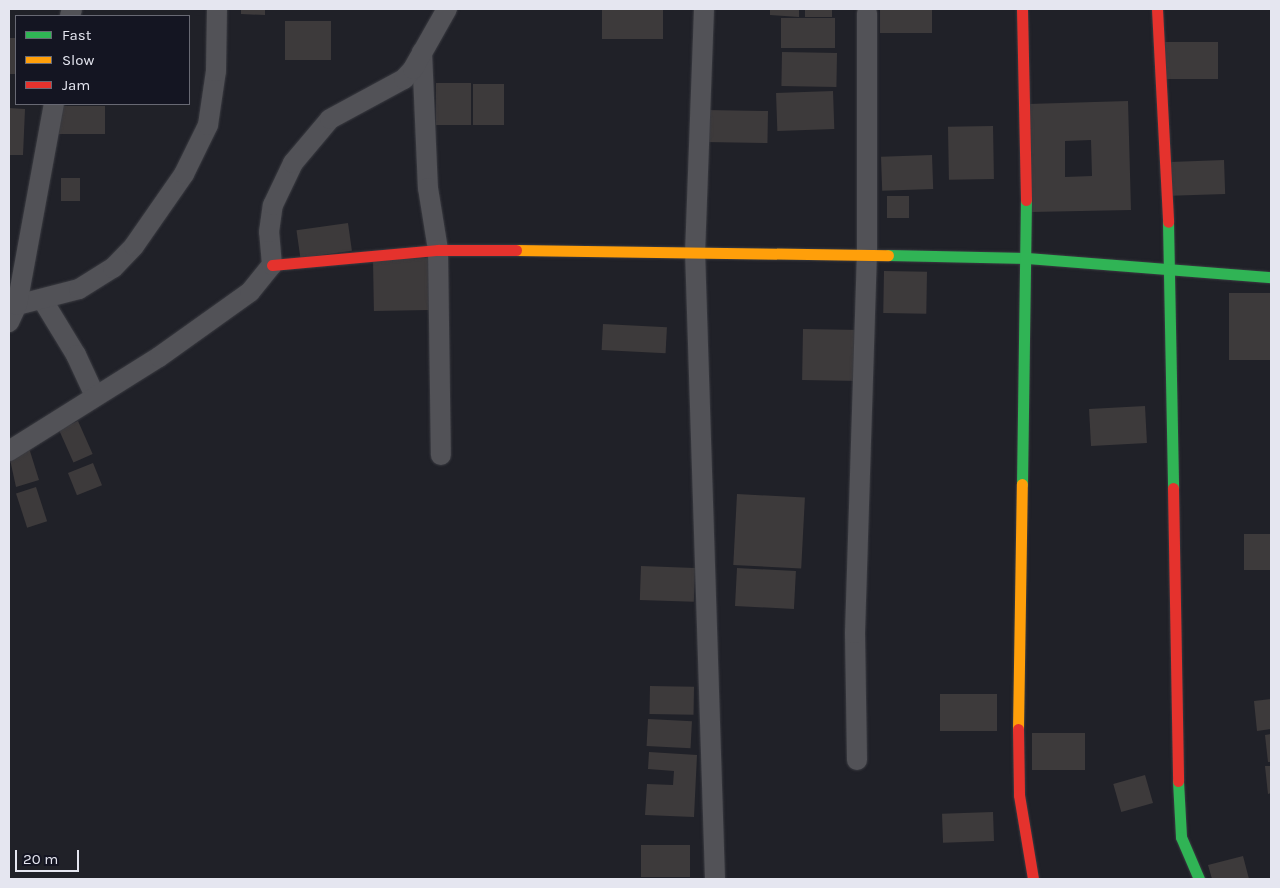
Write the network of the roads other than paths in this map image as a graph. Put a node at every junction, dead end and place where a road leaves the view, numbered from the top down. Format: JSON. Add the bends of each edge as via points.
{"nodes":[{"id":1,"x":217,"y":9,"type":"edge"},
{"id":2,"x":447,"y":9,"type":"edge"},
{"id":3,"x":704,"y":9,"type":"edge"},
{"id":4,"x":1022,"y":9,"type":"edge"},
{"id":5,"x":1157,"y":9,"type":"edge"},
{"id":6,"x":867,"y":13,"type":"dead end"},
{"id":7,"x":422,"y":50,"type":"junction"},
{"id":8,"x":54,"y":105,"type":"edge"},
{"id":9,"x":438,"y":250,"type":"junction"},
{"id":10,"x":695,"y":250,"type":"junction"},
{"id":11,"x":867,"y":254,"type":"junction"},
{"id":12,"x":1027,"y":258,"type":"junction"},
{"id":13,"x":272,"y":265,"type":"junction"},
{"id":14,"x":1170,"y":267,"type":"junction"},
{"id":15,"x":1271,"y":277,"type":"edge"},
{"id":16,"x":42,"y":300,"type":"junction"},
{"id":17,"x":13,"y":314,"type":"edge"},
{"id":18,"x":94,"y":396,"type":"junction"},
{"id":19,"x":9,"y":451,"type":"edge"},
{"id":20,"x":441,"y":455,"type":"dead end"},
{"id":21,"x":857,"y":760,"type":"dead end"},
{"id":22,"x":714,"y":879,"type":"edge"},
{"id":23,"x":1033,"y":879,"type":"edge"},
{"id":24,"x":1199,"y":879,"type":"edge"}],
"edges":[{"from":1,"to":16,"type":"street","via":[[216,71],[208,125],[184,174],[134,246],[113,268],[78,289]]},
{"from":2,"to":7,"type":"street"},
{"from":3,"to":10,"type":"street"},
{"from":4,"to":12,"type":"street"},
{"from":5,"to":14,"type":"street"},
{"from":6,"to":11,"type":"street"},
{"from":7,"to":9,"type":"street","via":[[428,188]]},
{"from":7,"to":13,"type":"street","via":[[404,79],[330,119],[293,163],[273,206],[269,232]]},
{"from":8,"to":17,"type":"street"},
{"from":9,"to":10,"type":"street"},
{"from":9,"to":13,"type":"street"},
{"from":9,"to":20,"type":"street"},
{"from":10,"to":11,"type":"street"},
{"from":10,"to":22,"type":"street"},
{"from":11,"to":12,"type":"street"},
{"from":11,"to":21,"type":"street","via":[[855,633]]},
{"from":12,"to":14,"type":"street"},
{"from":12,"to":23,"type":"street","via":[[1018,671],[1019,795]]},
{"from":13,"to":18,"type":"street","via":[[250,292],[159,357]]},
{"from":14,"to":15,"type":"street"},
{"from":14,"to":24,"type":"street","via":[[1178,804],[1182,837]]},
{"from":16,"to":17,"type":"street"},
{"from":16,"to":18,"type":"street","via":[[76,355]]},
{"from":18,"to":19,"type":"street"}]}
